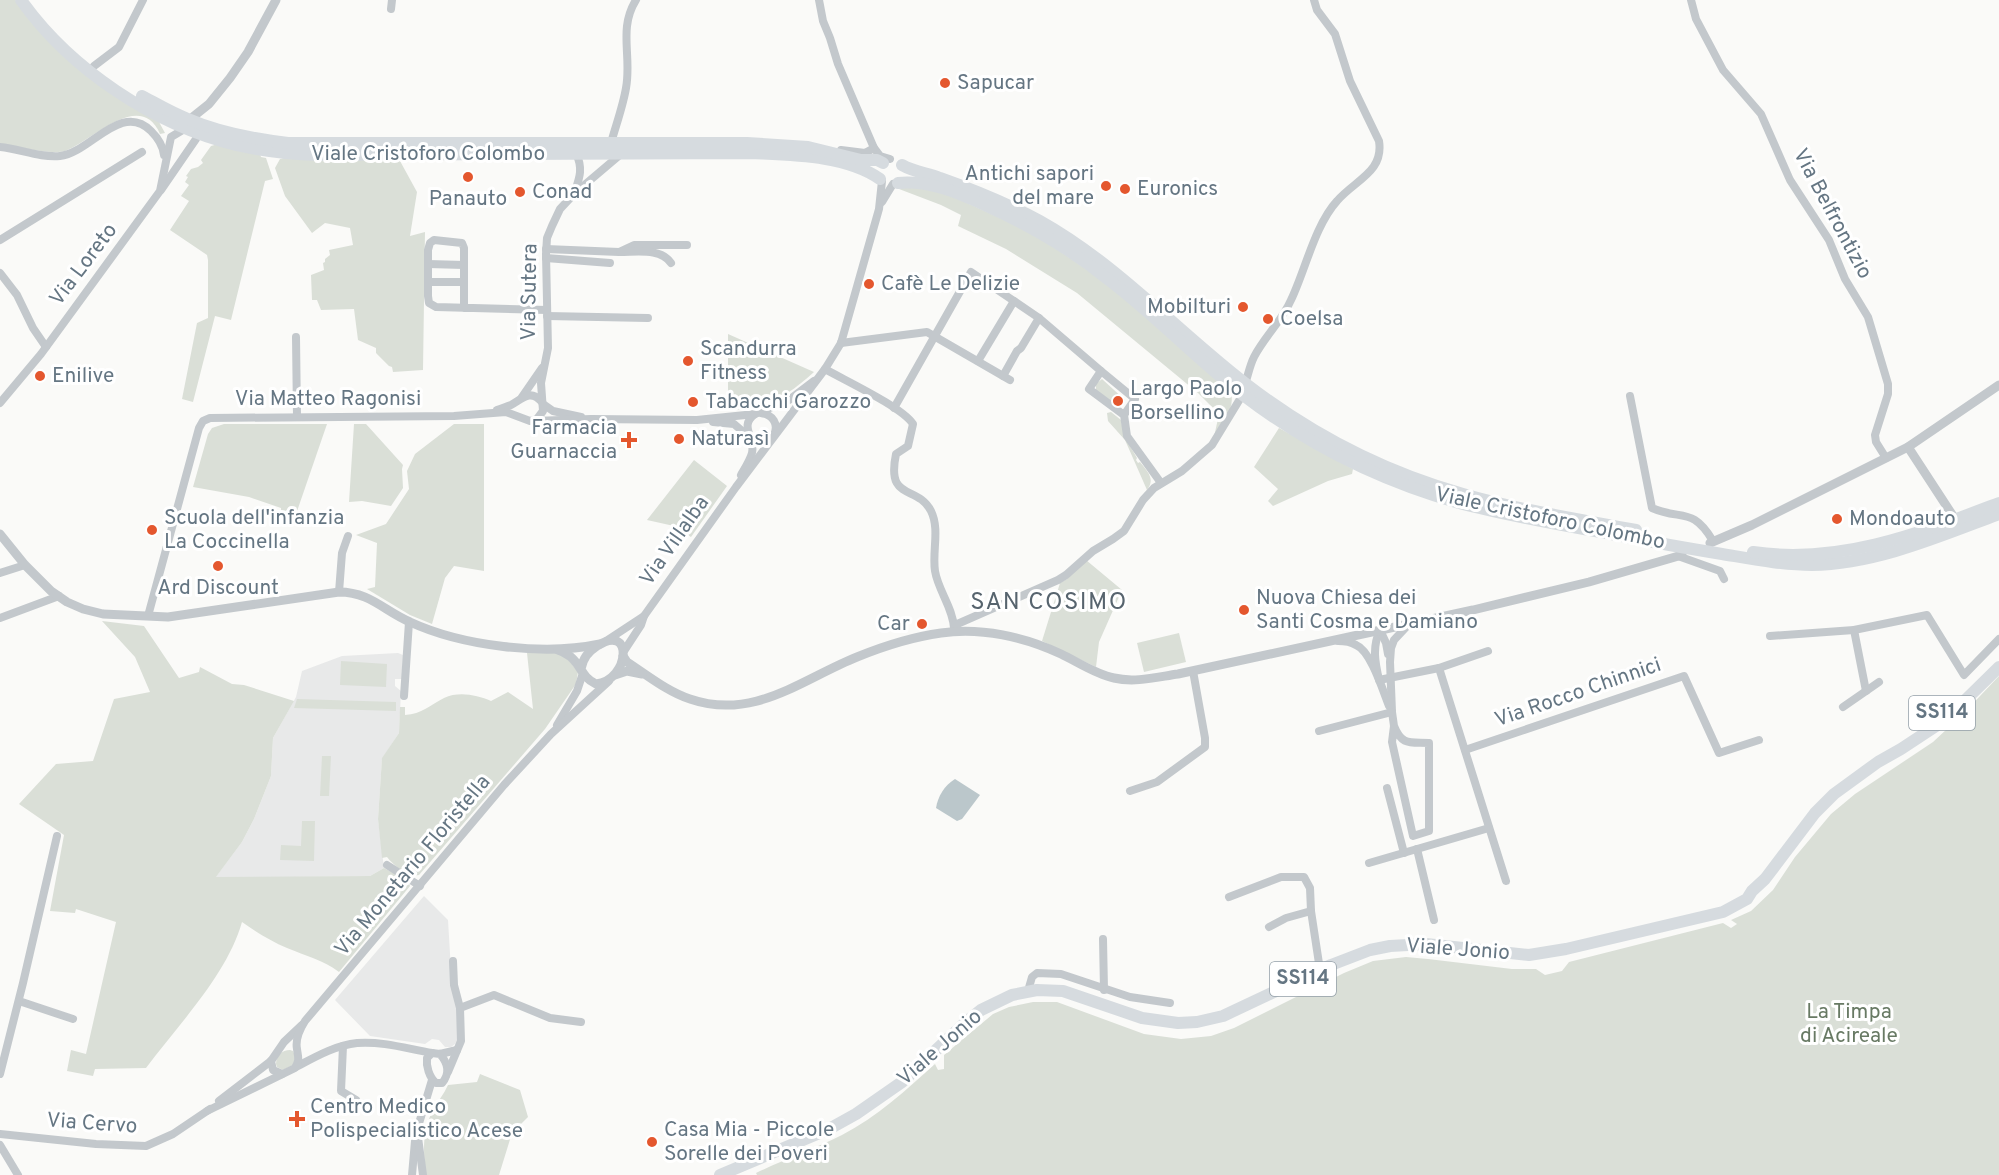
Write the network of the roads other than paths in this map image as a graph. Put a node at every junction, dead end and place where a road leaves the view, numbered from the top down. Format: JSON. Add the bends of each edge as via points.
{"nodes":[{"id":1,"x":21,"y":0,"type":"edge"},
{"id":2,"x":29,"y":0,"type":"edge"},
{"id":3,"x":143,"y":0,"type":"edge"},
{"id":4,"x":276,"y":0,"type":"edge"},
{"id":5,"x":392,"y":0,"type":"edge"},
{"id":6,"x":636,"y":0,"type":"edge"},
{"id":7,"x":819,"y":0,"type":"edge"},
{"id":8,"x":1314,"y":0,"type":"edge"},
{"id":9,"x":1691,"y":0,"type":"edge"},
{"id":10,"x":391,"y":9,"type":"dead end"},
{"id":11,"x":94,"y":66,"type":"junction"},
{"id":12,"x":158,"y":115,"type":"junction"},
{"id":13,"x":187,"y":124,"type":"junction"},
{"id":14,"x":171,"y":136,"type":"junction"},
{"id":15,"x":158,"y":138,"type":"junction"},
{"id":16,"x":196,"y":139,"type":"dead end"},
{"id":17,"x":611,"y":143,"type":"junction"},
{"id":18,"x":0,"y":147,"type":"edge"},
{"id":19,"x":142,"y":152,"type":"dead end"},
{"id":20,"x":623,"y":152,"type":"junction"},
{"id":21,"x":576,"y":153,"type":"junction"},
{"id":22,"x":883,"y":158,"type":"junction"},
{"id":23,"x":163,"y":169,"type":"junction"},
{"id":24,"x":888,"y":182,"type":"junction"},
{"id":25,"x":160,"y":191,"type":"junction"},
{"id":26,"x":574,"y":193,"type":"junction"},
{"id":27,"x":0,"y":240,"type":"edge"},
{"id":28,"x":687,"y":245,"type":"dead end"},
{"id":29,"x":546,"y":249,"type":"junction"},
{"id":30,"x":619,"y":252,"type":"junction"},
{"id":31,"x":546,"y":258,"type":"junction"},
{"id":32,"x":610,"y":263,"type":"dead end"},
{"id":33,"x":671,"y":263,"type":"dead end"},
{"id":34,"x":428,"y":264,"type":"junction"},
{"id":35,"x":464,"y":265,"type":"junction"},
{"id":36,"x":0,"y":273,"type":"edge"},
{"id":37,"x":428,"y":282,"type":"junction"},
{"id":38,"x":464,"y":282,"type":"junction"},
{"id":39,"x":1014,"y":301,"type":"junction"},
{"id":40,"x":464,"y":308,"type":"junction"},
{"id":41,"x":547,"y":313,"type":"junction"},
{"id":42,"x":648,"y":318,"type":"dead end"},
{"id":43,"x":1039,"y":318,"type":"junction"},
{"id":44,"x":934,"y":336,"type":"junction"},
{"id":45,"x":296,"y":337,"type":"dead end"},
{"id":46,"x":841,"y":343,"type":"junction"},
{"id":47,"x":46,"y":347,"type":"junction"},
{"id":48,"x":978,"y":362,"type":"junction"},
{"id":49,"x":544,"y":364,"type":"junction"},
{"id":50,"x":825,"y":369,"type":"junction"},
{"id":51,"x":1098,"y":369,"type":"junction"},
{"id":52,"x":820,"y":377,"type":"junction"},
{"id":53,"x":1999,"y":385,"type":"edge"},
{"id":54,"x":1244,"y":389,"type":"junction"},
{"id":55,"x":1630,"y":396,"type":"dead end"},
{"id":56,"x":521,"y":398,"type":"junction"},
{"id":57,"x":542,"y":402,"type":"junction"},
{"id":58,"x":0,"y":403,"type":"edge"},
{"id":59,"x":894,"y":408,"type":"junction"},
{"id":60,"x":758,"y":414,"type":"junction"},
{"id":61,"x":484,"y":415,"type":"junction"},
{"id":62,"x":1124,"y":415,"type":"junction"},
{"id":63,"x":297,"y":417,"type":"junction"},
{"id":64,"x":520,"y":417,"type":"junction"},
{"id":65,"x":591,"y":419,"type":"junction"},
{"id":66,"x":697,"y":420,"type":"junction"},
{"id":67,"x":530,"y":421,"type":"junction"},
{"id":68,"x":750,"y":438,"type":"junction"},
{"id":69,"x":772,"y":438,"type":"junction"},
{"id":70,"x":1908,"y":447,"type":"junction"},
{"id":71,"x":1886,"y":458,"type":"junction"},
{"id":72,"x":1161,"y":483,"type":"junction"},
{"id":73,"x":736,"y":487,"type":"junction"},
{"id":74,"x":1999,"y":503,"type":"edge"},
{"id":75,"x":1999,"y":512,"type":"edge"},
{"id":76,"x":1955,"y":519,"type":"junction"},
{"id":77,"x":0,"y":534,"type":"edge"},
{"id":78,"x":348,"y":536,"type":"dead end"},
{"id":79,"x":1711,"y":542,"type":"joint"},
{"id":80,"x":1680,"y":555,"type":"joint"},
{"id":81,"x":1854,"y":561,"type":"junction"},
{"id":82,"x":26,"y":565,"type":"junction"},
{"id":83,"x":0,"y":573,"type":"edge"},
{"id":84,"x":1724,"y":579,"type":"dead end"},
{"id":85,"x":339,"y":592,"type":"junction"},
{"id":86,"x":59,"y":596,"type":"junction"},
{"id":87,"x":148,"y":616,"type":"junction"},
{"id":88,"x":644,"y":616,"type":"junction"},
{"id":89,"x":0,"y":618,"type":"edge"},
{"id":90,"x":409,"y":622,"type":"junction"},
{"id":91,"x":1409,"y":624,"type":"junction"},
{"id":92,"x":954,"y":628,"type":"junction"},
{"id":93,"x":1380,"y":630,"type":"junction"},
{"id":94,"x":1854,"y":630,"type":"junction"},
{"id":95,"x":1770,"y":636,"type":"dead end"},
{"id":96,"x":1999,"y":639,"type":"edge"},
{"id":97,"x":1334,"y":640,"type":"junction"},
{"id":98,"x":603,"y":642,"type":"junction"},
{"id":99,"x":553,"y":648,"type":"junction"},
{"id":100,"x":1488,"y":651,"type":"dead end"},
{"id":101,"x":624,"y":654,"type":"junction"},
{"id":102,"x":1999,"y":656,"type":"edge"},
{"id":103,"x":1390,"y":662,"type":"junction"},
{"id":104,"x":1999,"y":667,"type":"edge"},
{"id":105,"x":1439,"y":668,"type":"junction"},
{"id":106,"x":582,"y":671,"type":"junction"},
{"id":107,"x":1193,"y":671,"type":"junction"},
{"id":108,"x":649,"y":676,"type":"junction"},
{"id":109,"x":613,"y":677,"type":"junction"},
{"id":110,"x":1391,"y":677,"type":"junction"},
{"id":111,"x":1379,"y":680,"type":"junction"},
{"id":112,"x":1879,"y":682,"type":"dead end"},
{"id":113,"x":1866,"y":691,"type":"junction"},
{"id":114,"x":404,"y":696,"type":"dead end"},
{"id":115,"x":1843,"y":707,"type":"dead end"},
{"id":116,"x":1392,"y":712,"type":"junction"},
{"id":117,"x":1394,"y":726,"type":"junction"},
{"id":118,"x":1319,"y":730,"type":"dead end"},
{"id":119,"x":552,"y":734,"type":"junction"},
{"id":120,"x":1759,"y":740,"type":"dead end"},
{"id":121,"x":1465,"y":750,"type":"junction"},
{"id":122,"x":1878,"y":762,"type":"junction"},
{"id":123,"x":1387,"y":788,"type":"dead end"},
{"id":124,"x":1130,"y":791,"type":"dead end"},
{"id":125,"x":1490,"y":828,"type":"junction"},
{"id":126,"x":57,"y":836,"type":"dead end"},
{"id":127,"x":1417,"y":849,"type":"junction"},
{"id":128,"x":1404,"y":853,"type":"junction"},
{"id":129,"x":1369,"y":863,"type":"dead end"},
{"id":130,"x":387,"y":865,"type":"dead end"},
{"id":131,"x":1506,"y":881,"type":"dead end"},
{"id":132,"x":420,"y":886,"type":"junction"},
{"id":133,"x":1229,"y":897,"type":"dead end"},
{"id":134,"x":1311,"y":911,"type":"junction"},
{"id":135,"x":1434,"y":920,"type":"dead end"},
{"id":136,"x":1269,"y":927,"type":"dead end"},
{"id":137,"x":1103,"y":939,"type":"dead end"},
{"id":138,"x":453,"y":961,"type":"dead end"},
{"id":139,"x":1320,"y":970,"type":"junction"},
{"id":140,"x":1104,"y":990,"type":"junction"},
{"id":141,"x":1028,"y":991,"type":"junction"},
{"id":142,"x":19,"y":1001,"type":"junction"},
{"id":143,"x":1170,"y":1003,"type":"dead end"},
{"id":144,"x":460,"y":1008,"type":"junction"},
{"id":145,"x":73,"y":1019,"type":"dead end"},
{"id":146,"x":581,"y":1022,"type":"dead end"},
{"id":147,"x":303,"y":1024,"type":"junction"},
{"id":148,"x":343,"y":1046,"type":"junction"},
{"id":149,"x":278,"y":1050,"type":"junction"},
{"id":150,"x":410,"y":1050,"type":"junction"},
{"id":151,"x":457,"y":1050,"type":"junction"},
{"id":152,"x":297,"y":1051,"type":"junction"},
{"id":153,"x":436,"y":1053,"type":"junction"},
{"id":154,"x":315,"y":1057,"type":"junction"},
{"id":155,"x":271,"y":1060,"type":"junction"},
{"id":156,"x":427,"y":1064,"type":"junction"},
{"id":157,"x":295,"y":1068,"type":"junction"},
{"id":158,"x":448,"y":1072,"type":"junction"},
{"id":159,"x":0,"y":1074,"type":"edge"},
{"id":160,"x":282,"y":1074,"type":"junction"},
{"id":161,"x":432,"y":1080,"type":"junction"},
{"id":162,"x":442,"y":1083,"type":"junction"},
{"id":163,"x":356,"y":1100,"type":"dead end"},
{"id":164,"x":427,"y":1102,"type":"junction"},
{"id":165,"x":207,"y":1111,"type":"junction"},
{"id":166,"x":417,"y":1130,"type":"junction"},
{"id":167,"x":0,"y":1134,"type":"edge"},
{"id":168,"x":0,"y":1145,"type":"edge"},
{"id":169,"x":18,"y":1175,"type":"edge"},
{"id":170,"x":412,"y":1175,"type":"edge"},
{"id":171,"x":423,"y":1175,"type":"edge"},
{"id":172,"x":720,"y":1175,"type":"edge"}],
"edges":[{"from":1,"to":12,"type":"main road","name":"Viale Cristoforo Colombo","via":[[76,61]]},
{"from":2,"to":11,"type":"main road","name":"Viale Cristoforo Colombo","via":[[56,32]]},
{"from":3,"to":11,"type":"street","via":[[119,47]]},
{"from":4,"to":13,"type":"street","via":[[230,78]]},
{"from":5,"to":10,"type":"street"},
{"from":6,"to":17,"type":"street","via":[[626,22],[627,88]]},
{"from":7,"to":22,"type":"street","via":[[837,64]]},
{"from":8,"to":54,"type":"street","via":[[1335,34],[1350,81],[1379,141],[1379,159],[1336,201],[1305,262],[1291,301],[1253,358]]},
{"from":9,"to":71,"type":"street","name":"Via Belfrontizio","via":[[1696,19],[1723,70],[1761,114],[1790,180],[1829,240],[1845,279],[1868,318],[1888,384],[1875,435]]},
{"from":11,"to":13,"type":"main road","name":"Viale Cristoforo Colombo"},
{"from":12,"to":13,"type":"main road","name":"Viale Cristoforo Colombo"},
{"from":12,"to":14,"type":"street","via":[[170,128]]},
{"from":13,"to":14,"type":"street"},
{"from":13,"to":17,"type":"main road","name":"Viale Cristoforo Colombo","via":[[288,143]]},
{"from":13,"to":21,"type":"main road","name":"Viale Cristoforo Colombo","via":[[234,144],[291,154]]},
{"from":14,"to":15,"type":"street"},
{"from":14,"to":23,"type":"street","name":"Via Loreto"},
{"from":15,"to":18,"type":"street","via":[[146,126],[130,122],[111,128],[61,156]]},
{"from":15,"to":23,"type":"street","via":[[163,147]]},
{"from":16,"to":25,"type":"street"},
{"from":17,"to":22,"type":"main road","name":"Viale Cristoforo Colombo","via":[[747,143],[808,147],[861,160]]},
{"from":19,"to":27,"type":"street"},
{"from":20,"to":21,"type":"main road","name":"Viale Cristoforo Colombo"},
{"from":20,"to":24,"type":"main road","name":"Viale Cristoforo Colombo","via":[[805,156],[863,168]]},
{"from":20,"to":26,"type":"street"},
{"from":21,"to":26,"type":"street","via":[[581,173]]},
{"from":22,"to":24,"type":"main road","via":[[879,169]]},
{"from":22,"to":24,"type":"main road","via":[[903,175]]},
{"from":22,"to":54,"type":"main road","name":"Viale Cristoforo Colombo","via":[[978,192],[1066,238],[1116,273]]},
{"from":23,"to":25,"type":"street","name":"Via Loreto"},
{"from":24,"to":46,"type":"street"},
{"from":24,"to":54,"type":"main road","name":"Viale Cristoforo Colombo","via":[[928,184],[955,192],[1062,245]]},
{"from":25,"to":47,"type":"street","name":"Via Loreto"},
{"from":26,"to":29,"type":"street","name":"Via Sutera","via":[[560,209]]},
{"from":28,"to":30,"type":"street","via":[[634,245]]},
{"from":29,"to":30,"type":"street"},
{"from":29,"to":31,"type":"street","name":"Via Sutera"},
{"from":30,"to":33,"type":"street","via":[[657,253]]},
{"from":31,"to":32,"type":"street"},
{"from":31,"to":41,"type":"street","name":"Via Sutera"},
{"from":34,"to":35,"type":"street"},
{"from":34,"to":35,"type":"street","via":[[428,250],[434,240],[462,243]]},
{"from":34,"to":37,"type":"street"},
{"from":35,"to":38,"type":"street"},
{"from":36,"to":47,"type":"street"},
{"from":37,"to":38,"type":"street"},
{"from":37,"to":40,"type":"street","via":[[429,303]]},
{"from":38,"to":40,"type":"street"},
{"from":39,"to":43,"type":"street"},
{"from":39,"to":44,"type":"street","via":[[971,272]]},
{"from":39,"to":48,"type":"street"},
{"from":40,"to":41,"type":"street"},
{"from":41,"to":42,"type":"street"},
{"from":41,"to":49,"type":"street","name":"Via Sutera","via":[[548,348]]},
{"from":43,"to":48,"type":"street","via":[[1017,351],[1006,378]]},
{"from":43,"to":51,"type":"street"},
{"from":44,"to":46,"type":"street","via":[[927,332]]},
{"from":44,"to":48,"type":"street"},
{"from":44,"to":59,"type":"street"},
{"from":45,"to":63,"type":"street"},
{"from":46,"to":50,"type":"street"},
{"from":47,"to":58,"type":"street","name":"Via Loreto"},
{"from":49,"to":56,"type":"street"},
{"from":49,"to":57,"type":"street","name":"Via Sutera"},
{"from":50,"to":52,"type":"street"},
{"from":50,"to":59,"type":"street"},
{"from":51,"to":62,"type":"street","via":[[1089,389]]},
{"from":51,"to":62,"type":"street","via":[[1135,399]]},
{"from":52,"to":60,"type":"street","via":[[789,400]]},
{"from":52,"to":69,"type":"street"},
{"from":53,"to":70,"type":"street"},
{"from":54,"to":72,"type":"street","via":[[1212,445]]},
{"from":54,"to":76,"type":"main road","name":"Viale Cristoforo Colombo","via":[[1342,447],[1422,481],[1491,502],[1764,554],[1848,551],[1899,540]]},
{"from":54,"to":81,"type":"main road","name":"Viale Cristoforo Colombo","via":[[1291,428],[1336,454],[1398,483],[1460,503],[1769,562],[1813,565]]},
{"from":55,"to":79,"type":"street","via":[[1652,508],[1699,522]]},
{"from":56,"to":57,"type":"street","via":[[534,395]]},
{"from":56,"to":61,"type":"street"},
{"from":56,"to":64,"type":"street","via":[[517,410]]},
{"from":57,"to":65,"type":"street","via":[[553,411]]},
{"from":57,"to":67,"type":"street","via":[[542,414]]},
{"from":59,"to":92,"type":"street","via":[[913,424],[908,446],[896,454],[894,479],[931,510],[934,570]]},
{"from":60,"to":66,"type":"street"},
{"from":60,"to":68,"type":"street","via":[[747,426]]},
{"from":60,"to":69,"type":"street","via":[[774,419]]},
{"from":61,"to":63,"type":"street","name":"Via Matteo Ragonisi"},
{"from":61,"to":64,"type":"street","via":[[506,412]]},
{"from":62,"to":72,"type":"street","via":[[1127,436]]},
{"from":63,"to":87,"type":"street","name":"Via Matteo Ragonisi","via":[[203,421]]},
{"from":64,"to":67,"type":"street"},
{"from":65,"to":66,"type":"street"},
{"from":65,"to":67,"type":"street"},
{"from":66,"to":68,"type":"street","via":[[734,424]]},
{"from":68,"to":69,"type":"street","via":[[762,443]]},
{"from":68,"to":73,"type":"street","via":[[752,453]]},
{"from":69,"to":73,"type":"street"},
{"from":70,"to":71,"type":"street"},
{"from":70,"to":76,"type":"street"},
{"from":71,"to":79,"type":"street"},
{"from":72,"to":92,"type":"street","via":[[1143,500],[1124,531],[1066,575]]},
{"from":73,"to":88,"type":"street","name":"Via Villalba"},
{"from":74,"to":76,"type":"main road","name":"Viale Cristoforo Colombo"},
{"from":75,"to":76,"type":"street","via":[[1966,522]]},
{"from":75,"to":81,"type":"main road","name":"Viale Cristoforo Colombo","via":[[1899,549]]},
{"from":76,"to":81,"type":"street","via":[[1952,527]]},
{"from":77,"to":82,"type":"street"},
{"from":78,"to":85,"type":"street","via":[[342,553]]},
{"from":80,"to":84,"type":"street","via":[[1720,571]]},
{"from":80,"to":91,"type":"street","via":[[1589,582]]},
{"from":82,"to":83,"type":"street"},
{"from":82,"to":86,"type":"street"},
{"from":85,"to":87,"type":"street","via":[[192,615]]},
{"from":85,"to":90,"type":"street","via":[[366,596]]},
{"from":86,"to":87,"type":"street","via":[[103,614]]},
{"from":86,"to":89,"type":"street"},
{"from":88,"to":98,"type":"street"},
{"from":88,"to":101,"type":"street"},
{"from":90,"to":99,"type":"street","via":[[483,644]]},
{"from":90,"to":114,"type":"street"},
{"from":91,"to":93,"type":"street"},
{"from":91,"to":103,"type":"street","via":[[1394,640]]},
{"from":92,"to":107,"type":"street","via":[[1023,639],[1115,679]]},
{"from":92,"to":108,"type":"street","via":[[887,646],[750,704],[691,700]]},
{"from":93,"to":97,"type":"street"},
{"from":93,"to":103,"type":"street"},
{"from":93,"to":111,"type":"street","via":[[1374,652]]},
{"from":94,"to":95,"type":"street"},
{"from":94,"to":96,"type":"street","via":[[1927,615],[1964,675]]},
{"from":94,"to":113,"type":"street"},
{"from":97,"to":107,"type":"street"},
{"from":97,"to":111,"type":"street","via":[[1363,649]]},
{"from":98,"to":99,"type":"street"},
{"from":98,"to":101,"type":"street","via":[[620,643]]},
{"from":98,"to":106,"type":"street","via":[[585,657]]},
{"from":99,"to":106,"type":"street","via":[[574,658]]},
{"from":100,"to":105,"type":"street"},
{"from":101,"to":108,"type":"street","via":[[627,662]]},
{"from":101,"to":109,"type":"street"},
{"from":102,"to":122,"type":"main road","name":"Viale Jonio","number":"SS114","via":[[1948,708]]},
{"from":103,"to":110,"type":"street"},
{"from":104,"to":122,"type":"main road","name":"Viale Jonio","number":"SS114","via":[[1945,720]]},
{"from":105,"to":110,"type":"street"},
{"from":105,"to":121,"type":"street"},
{"from":106,"to":109,"type":"street","via":[[596,684]]},
{"from":106,"to":119,"type":"street","via":[[577,691]]},
{"from":107,"to":124,"type":"street","via":[[1205,747],[1157,782]]},
{"from":108,"to":109,"type":"street","via":[[627,671]]},
{"from":109,"to":119,"type":"street"},
{"from":110,"to":111,"type":"street"},
{"from":110,"to":116,"type":"street"},
{"from":111,"to":116,"type":"street"},
{"from":112,"to":113,"type":"street"},
{"from":113,"to":115,"type":"street"},
{"from":116,"to":117,"type":"street"},
{"from":116,"to":118,"type":"street"},
{"from":117,"to":117,"type":"street","via":[[1404,741],[1429,744],[1429,831],[1413,836],[1392,742]]},
{"from":119,"to":132,"type":"street","name":"Via Monetario Floristella"},
{"from":120,"to":121,"type":"street","name":"Via Rocco Chinnici","via":[[1719,753],[1684,676]]},
{"from":121,"to":125,"type":"street"},
{"from":122,"to":139,"type":"main road","name":"Viale Jonio","number":"SS114","via":[[1847,783],[1815,813],[1747,899],[1723,912],[1547,953],[1529,955],[1409,944],[1370,950]]},
{"from":123,"to":128,"type":"street"},
{"from":125,"to":127,"type":"street"},
{"from":125,"to":131,"type":"street"},
{"from":126,"to":142,"type":"street"},
{"from":127,"to":128,"type":"street"},
{"from":127,"to":135,"type":"street"},
{"from":128,"to":129,"type":"street"},
{"from":130,"to":132,"type":"street"},
{"from":132,"to":147,"type":"street","name":"Via Monetario Floristella"},
{"from":133,"to":134,"type":"street","via":[[1281,877],[1304,876],[1310,888]]},
{"from":134,"to":136,"type":"street"},
{"from":134,"to":139,"type":"street"},
{"from":137,"to":140,"type":"street"},
{"from":138,"to":144,"type":"street"},
{"from":139,"to":141,"type":"main road","name":"Viale Jonio","number":"SS114","via":[[1240,1009],[1197,1022],[1142,1018],[1063,992]]},
{"from":140,"to":141,"type":"street","via":[[1061,974],[1043,972],[1032,977]]},
{"from":140,"to":143,"type":"street"},
{"from":141,"to":172,"type":"main road","name":"Viale Jonio","number":"SS114","via":[[1012,994],[981,1010],[902,1082],[856,1114],[830,1129]]},
{"from":142,"to":145,"type":"street"},
{"from":142,"to":159,"type":"street"},
{"from":144,"to":146,"type":"street","via":[[494,995],[550,1018]]},
{"from":144,"to":151,"type":"street"},
{"from":147,"to":149,"type":"street","name":"Via Monetario Floristella"},
{"from":147,"to":152,"type":"street"},
{"from":148,"to":150,"type":"street","via":[[370,1043]]},
{"from":148,"to":154,"type":"street"},
{"from":148,"to":163,"type":"street","via":[[341,1091]]},
{"from":149,"to":152,"type":"street","via":[[286,1047]]},
{"from":149,"to":155,"type":"street"},
{"from":150,"to":153,"type":"street"},
{"from":150,"to":156,"type":"street"},
{"from":151,"to":153,"type":"street"},
{"from":151,"to":158,"type":"street"},
{"from":152,"to":154,"type":"street"},
{"from":152,"to":157,"type":"street"},
{"from":153,"to":156,"type":"street","via":[[427,1058]]},
{"from":153,"to":158,"type":"street","via":[[445,1059]]},
{"from":154,"to":157,"type":"street"},
{"from":155,"to":160,"type":"street","via":[[273,1070]]},
{"from":155,"to":165,"type":"street"},
{"from":156,"to":161,"type":"street"},
{"from":157,"to":160,"type":"street"},
{"from":158,"to":162,"type":"street"},
{"from":160,"to":165,"type":"street"},
{"from":161,"to":162,"type":"street"},
{"from":161,"to":164,"type":"street"},
{"from":162,"to":164,"type":"street"},
{"from":164,"to":166,"type":"street"},
{"from":165,"to":167,"type":"street","name":"Via Cervo","via":[[173,1134],[146,1146]]},
{"from":166,"to":170,"type":"street"},
{"from":166,"to":171,"type":"street"},
{"from":168,"to":169,"type":"street"}]}
